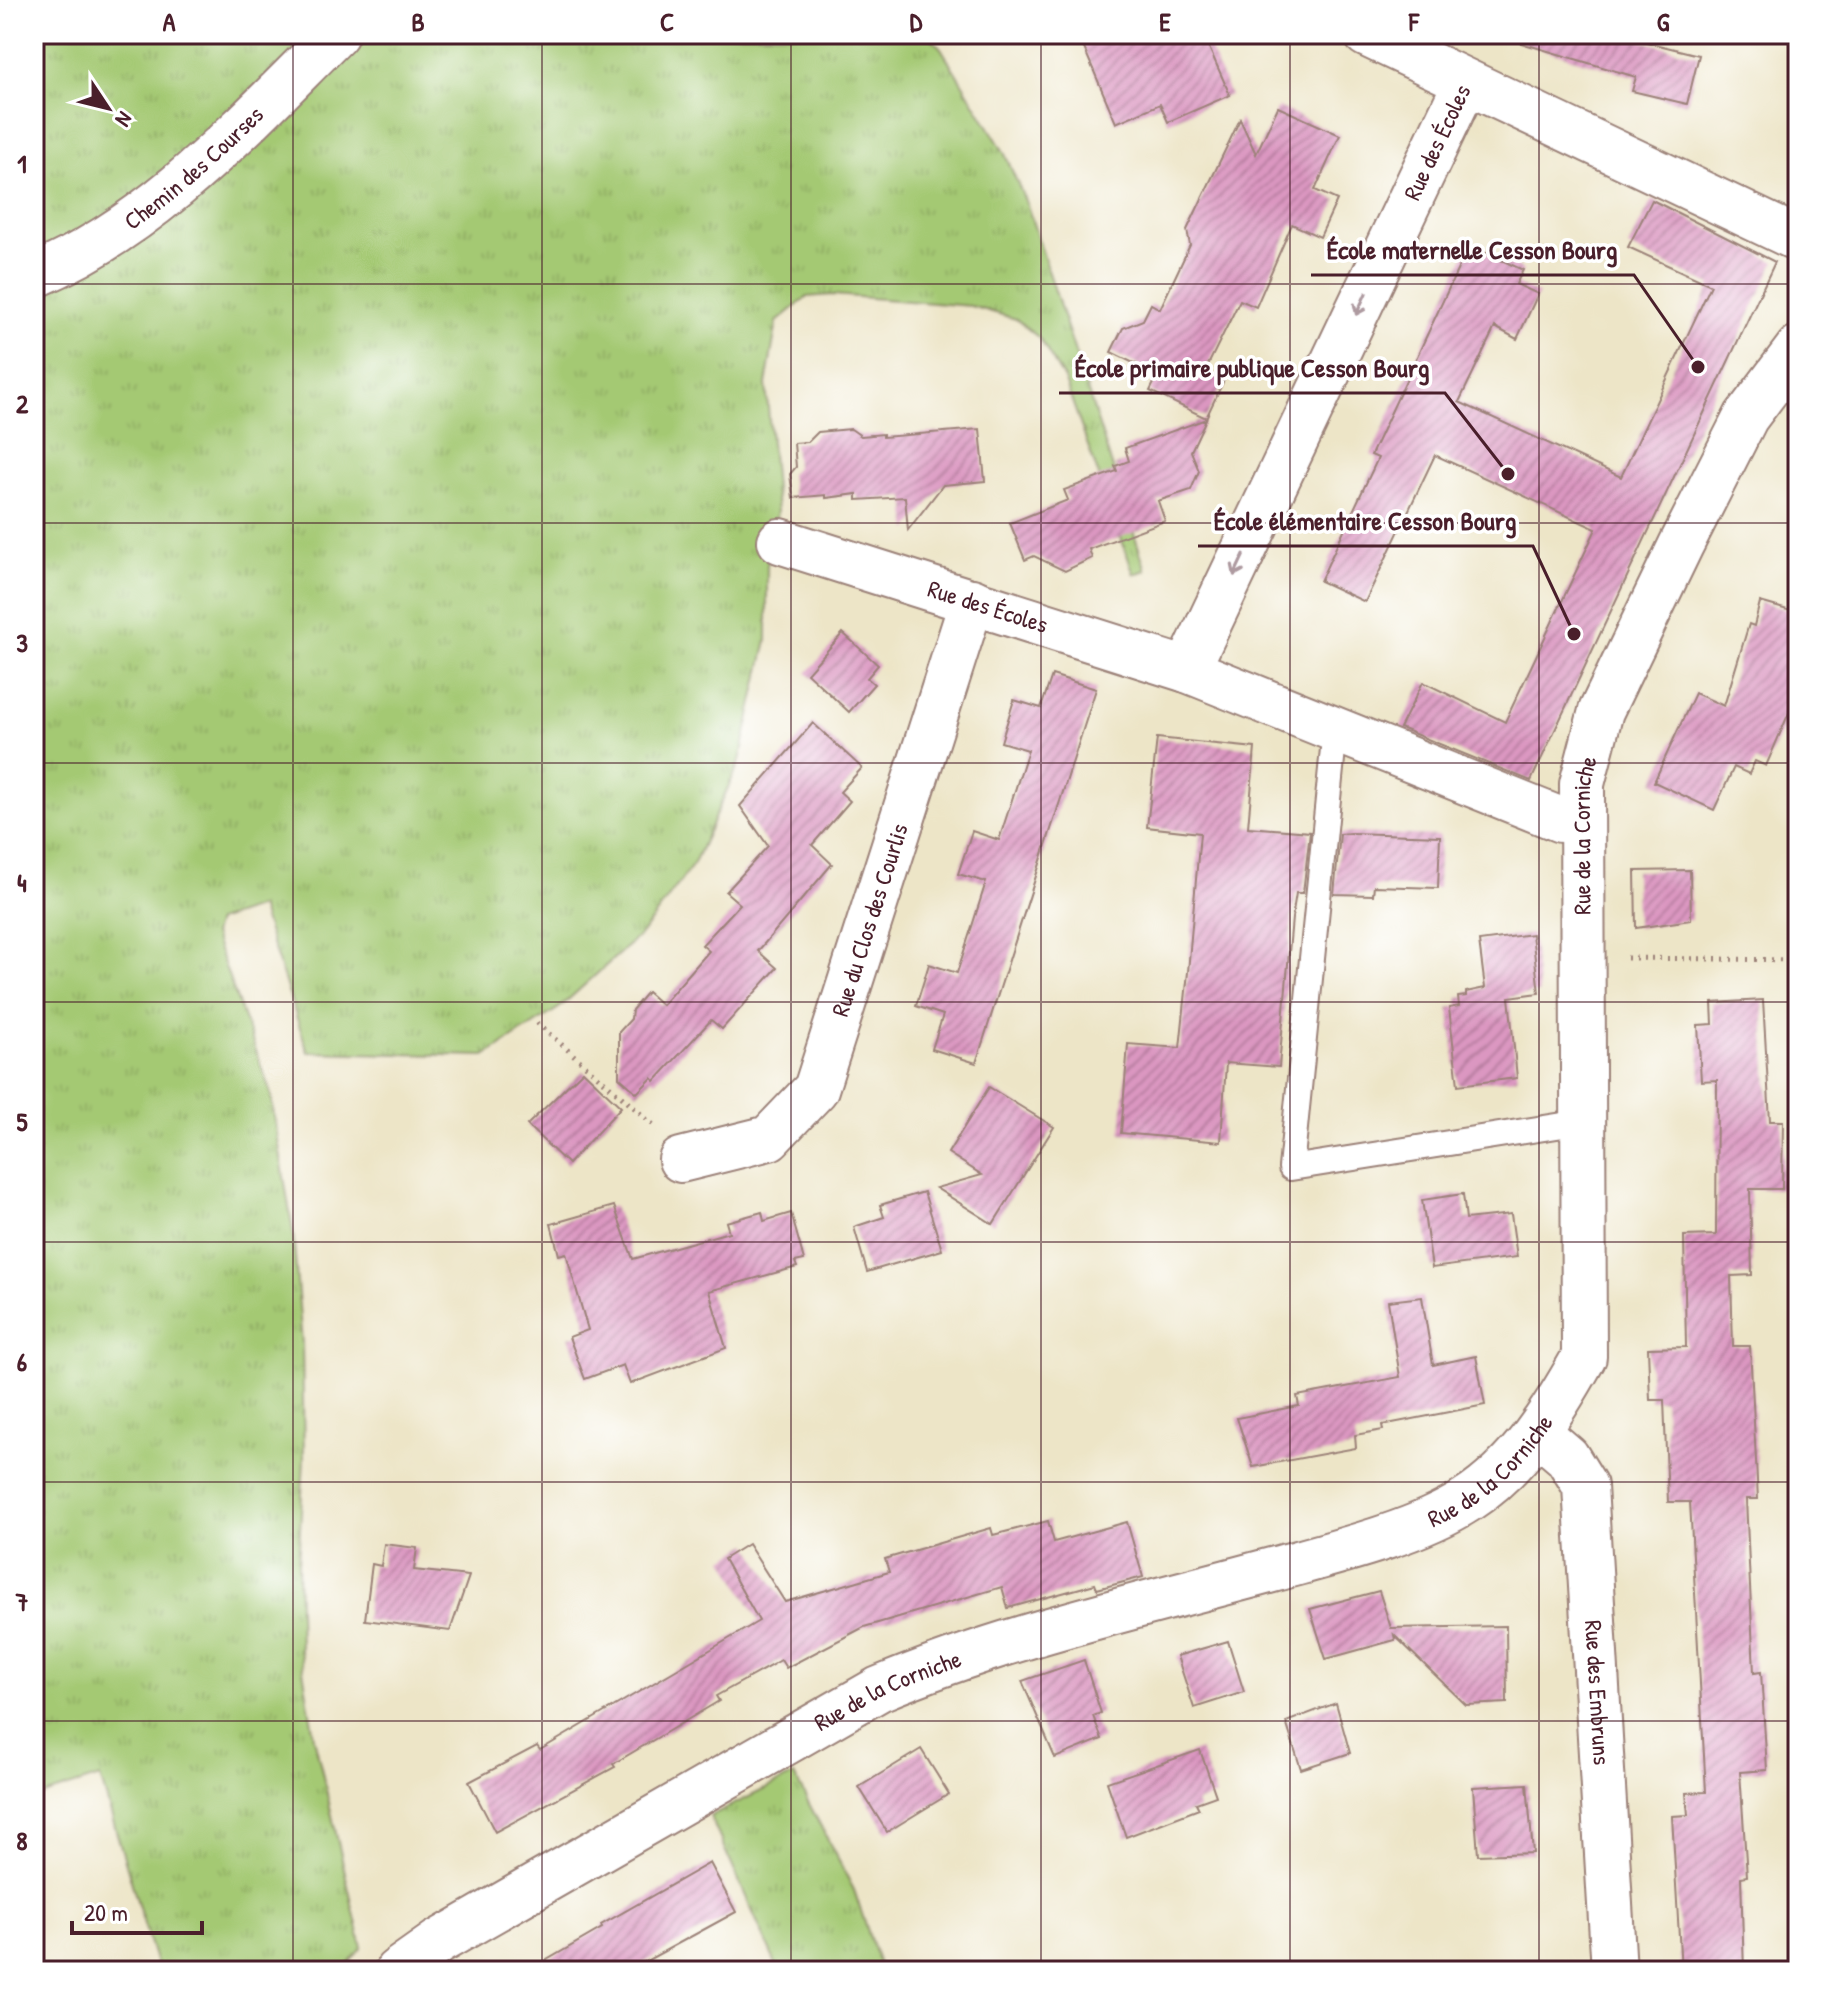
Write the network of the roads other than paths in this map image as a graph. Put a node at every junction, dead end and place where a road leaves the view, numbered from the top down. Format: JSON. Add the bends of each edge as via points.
{"nodes":[{"id":1,"x":336,"y":34,"type":"edge"},
{"id":2,"x":1366,"y":34,"type":"edge"},
{"id":3,"x":1466,"y":82,"type":"junction"},
{"id":4,"x":1798,"y":239,"type":"edge"},
{"id":5,"x":34,"y":276,"type":"edge"},
{"id":6,"x":1798,"y":348,"type":"edge"},
{"id":7,"x":780,"y":541,"type":"dead end"},
{"id":8,"x":972,"y":601,"type":"junction"},
{"id":9,"x":1187,"y":670,"type":"junction"},
{"id":10,"x":1335,"y":729,"type":"junction"},
{"id":11,"x":1582,"y":819,"type":"junction"},
{"id":12,"x":1582,"y":1122,"type":"junction"},
{"id":13,"x":681,"y":1160,"type":"road end"},
{"id":14,"x":1539,"y":1433,"type":"junction"},
{"id":15,"x":397,"y":1971,"type":"edge"},
{"id":16,"x":1614,"y":1971,"type":"edge"}],
"edges":[{"from":1,"to":5,"type":"street","name":"Chemin des Courses","via":[[248,122],[140,216],[78,258]]},
{"from":2,"to":3,"type":"street"},
{"from":3,"to":4,"type":"street","name":"Rue des Écoles"},
{"from":3,"to":9,"type":"street","name":"Rue des Écoles","one_way":true},
{"from":6,"to":11,"type":"street","name":"Rue de la Corniche","via":[[1746,417],[1601,711],[1582,784]]},
{"from":7,"to":8,"type":"street","name":"Rue des Écoles"},
{"from":8,"to":9,"type":"street","name":"Rue des Écoles"},
{"from":8,"to":13,"type":"street","name":"Rue du Clos des Courlis","via":[[816,1089],[769,1138]]},
{"from":9,"to":10,"type":"street"},
{"from":10,"to":11,"type":"street","via":[[1561,820]]},
{"from":10,"to":12,"type":"lane","via":[[1291,1168]]},
{"from":11,"to":12,"type":"street","name":"Rue de la Corniche"},
{"from":12,"to":14,"type":"street","name":"Rue de la Corniche","via":[[1584,1357]]},
{"from":14,"to":15,"type":"street","name":"Rue de la Corniche","via":[[1466,1501],[1426,1521],[1321,1556],[952,1658],[879,1689],[438,1942]]},
{"from":14,"to":16,"type":"street","name":"Rue des Embruns","via":[[1567,1457],[1585,1486]]}]}
